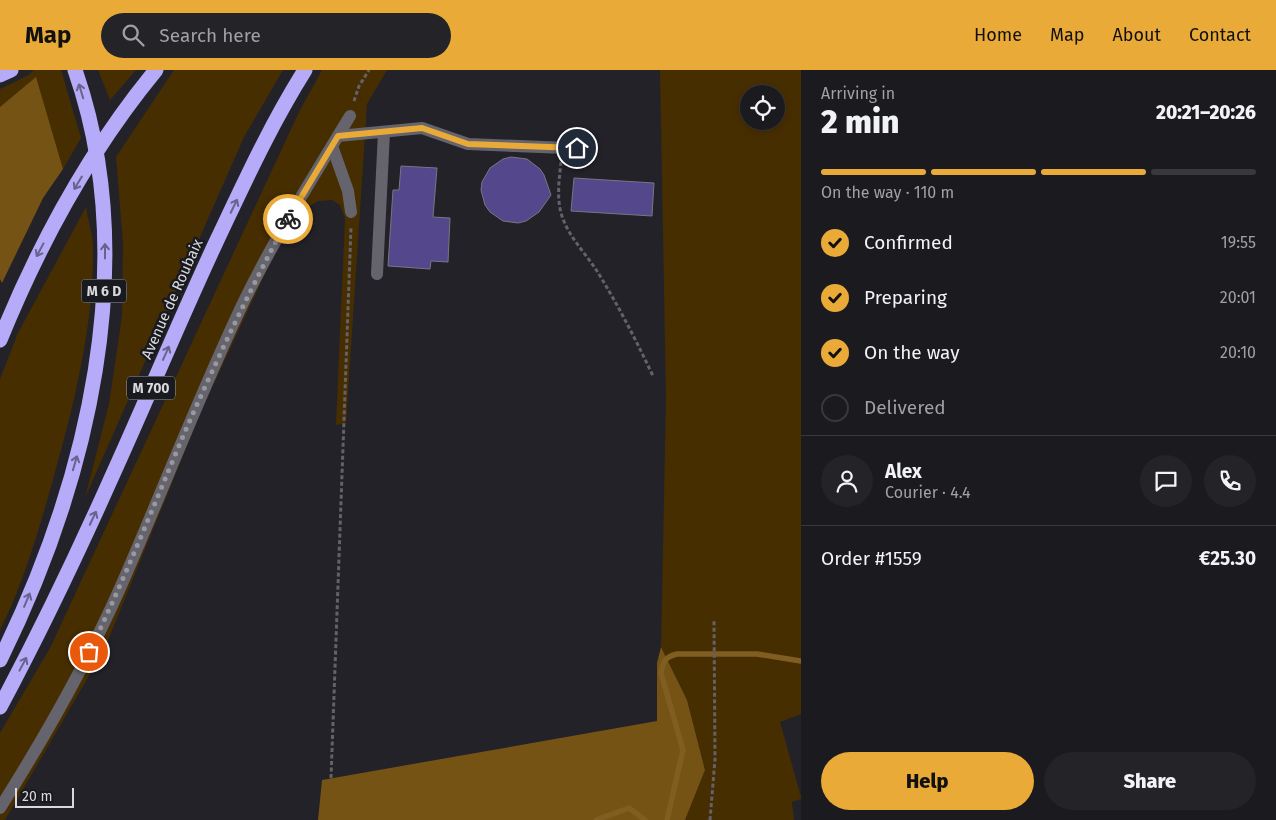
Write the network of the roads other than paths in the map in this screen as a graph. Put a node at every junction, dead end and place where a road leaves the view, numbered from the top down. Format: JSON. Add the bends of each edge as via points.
{"nodes":[{"id":1,"x":11,"y":70,"type":"edge"},
{"id":2,"x":75,"y":70,"type":"edge"},
{"id":3,"x":156,"y":70,"type":"edge"},
{"id":4,"x":305,"y":70,"type":"edge"},
{"id":5,"x":0,"y":75,"type":"edge"},
{"id":6,"x":350,"y":116,"type":"road end"},
{"id":7,"x":384,"y":132,"type":"junction"},
{"id":8,"x":335,"y":141,"type":"junction"},
{"id":9,"x":591,"y":149,"type":"dead end"},
{"id":10,"x":352,"y":212,"type":"road end"},
{"id":11,"x":377,"y":274,"type":"dead end"},
{"id":12,"x":0,"y":340,"type":"edge"},
{"id":13,"x":0,"y":660,"type":"edge"},
{"id":14,"x":0,"y":707,"type":"edge"},
{"id":15,"x":0,"y":808,"type":"edge"}],
"edges":[{"from":1,"to":5,"type":"highway"},
{"from":13,"to":2,"type":"highway","number":"M 6 D","one_way":true,"via":[[36,577],[76,462],[100,339],[105,282],[99,168],[94,136]]},
{"from":3,"to":12,"type":"highway","one_way":true,"via":[[106,138],[64,207],[37,256]]},
{"from":14,"to":4,"type":"highway","name":"Avenue de Roubaix","number":"M 700","one_way":true,"via":[[33,646],[109,483],[193,290],[269,132]]},
{"from":6,"to":8,"type":"street"},
{"from":7,"to":8,"type":"street"},
{"from":7,"to":9,"type":"street","via":[[422,128],[468,144]]},
{"from":7,"to":11,"type":"street"},
{"from":8,"to":10,"type":"street"},
{"from":8,"to":15,"type":"street","via":[[298,200],[246,298],[89,652],[48,729]]}]}
